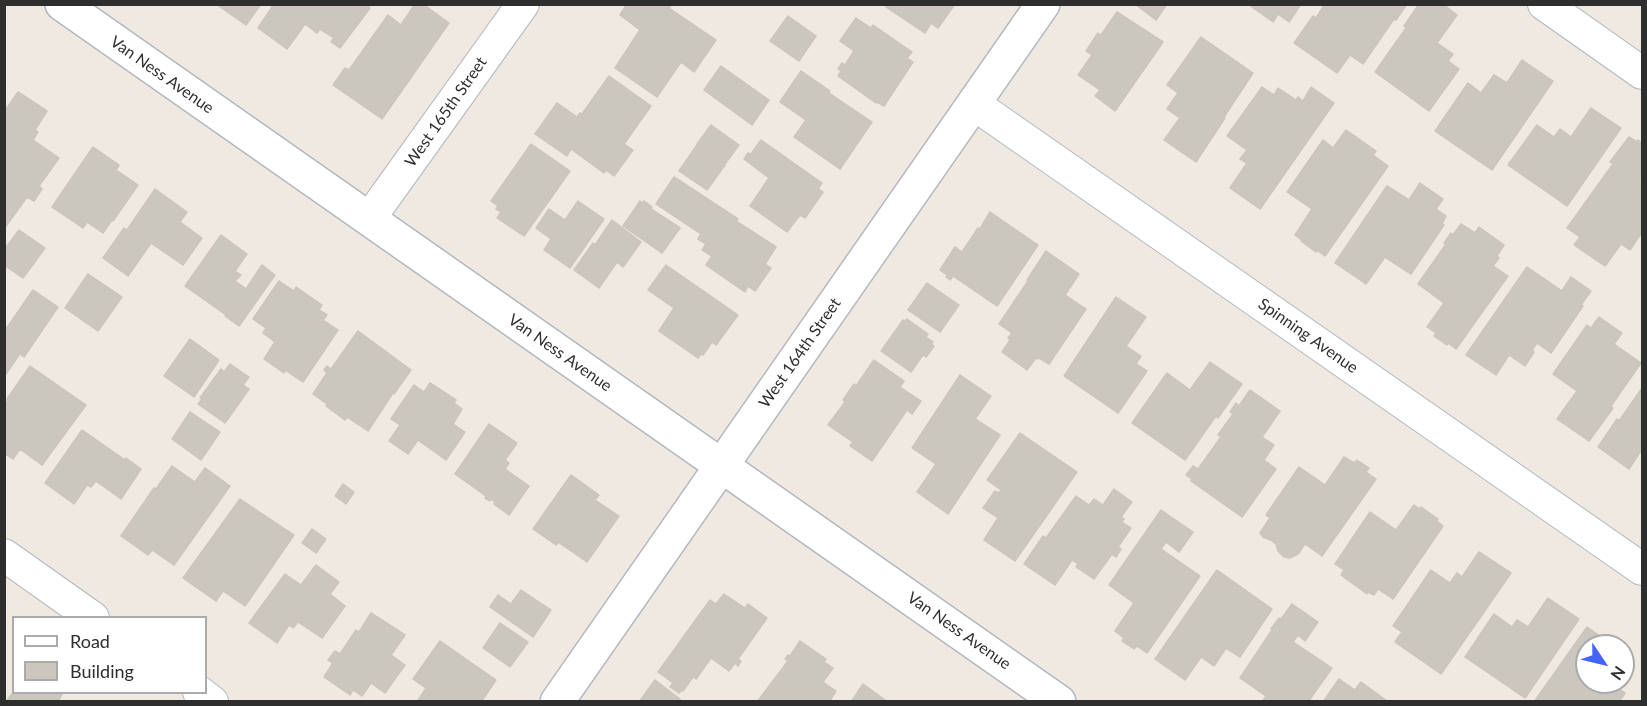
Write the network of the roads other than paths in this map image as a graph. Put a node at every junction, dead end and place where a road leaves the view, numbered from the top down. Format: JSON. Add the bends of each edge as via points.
{"nodes":[{"id":1,"x":62,"y":4,"type":"edge"},
{"id":2,"x":523,"y":4,"type":"edge"},
{"id":3,"x":1043,"y":4,"type":"edge"},
{"id":4,"x":1544,"y":4,"type":"edge"},
{"id":5,"x":1642,"y":73,"type":"edge"},
{"id":6,"x":974,"y":104,"type":"junction"},
{"id":7,"x":369,"y":219,"type":"junction"},
{"id":8,"x":721,"y":465,"type":"junction"},
{"id":9,"x":4,"y":555,"type":"edge"},
{"id":10,"x":1642,"y":569,"type":"edge"},
{"id":11,"x":90,"y":616,"type":"edge"},
{"id":12,"x":557,"y":702,"type":"edge"},
{"id":13,"x":1059,"y":702,"type":"edge"}],
"edges":[{"from":1,"to":7,"type":"main road","name":"Van Ness Avenue"},
{"from":2,"to":7,"type":"street","name":"West 165th Street"},
{"from":3,"to":6,"type":"main road","name":"West 164th Street"},
{"from":4,"to":5,"type":"street"},
{"from":6,"to":8,"type":"main road","name":"West 164th Street"},
{"from":6,"to":10,"type":"street","name":"Spinning Avenue"},
{"from":7,"to":8,"type":"main road","name":"Van Ness Avenue"},
{"from":8,"to":12,"type":"main road","name":"West 164th Street"},
{"from":8,"to":13,"type":"main road","name":"Van Ness Avenue"},
{"from":9,"to":11,"type":"street"}]}
